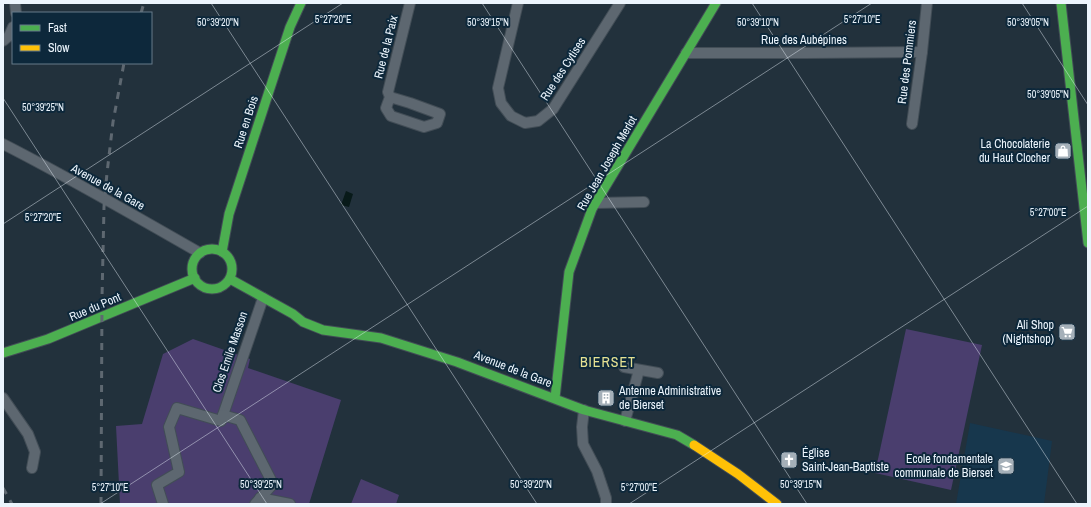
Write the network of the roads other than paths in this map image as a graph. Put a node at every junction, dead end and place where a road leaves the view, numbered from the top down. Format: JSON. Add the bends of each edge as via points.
{"nodes":[{"id":1,"x":301,"y":3,"type":"edge"},
{"id":2,"x":410,"y":3,"type":"edge"},
{"id":3,"x":518,"y":3,"type":"edge"},
{"id":4,"x":620,"y":3,"type":"edge"},
{"id":5,"x":716,"y":3,"type":"edge"},
{"id":6,"x":926,"y":3,"type":"edge"},
{"id":7,"x":1061,"y":3,"type":"edge"},
{"id":8,"x":12,"y":29,"type":"edge"},
{"id":9,"x":3,"y":41,"type":"edge"},
{"id":10,"x":922,"y":52,"type":"junction"},
{"id":11,"x":686,"y":53,"type":"junction"},
{"id":12,"x":390,"y":97,"type":"junction"},
{"id":13,"x":912,"y":124,"type":"dead end"},
{"id":14,"x":3,"y":144,"type":"edge"},
{"id":15,"x":644,"y":202,"type":"dead end"},
{"id":16,"x":596,"y":203,"type":"junction"},
{"id":17,"x":1088,"y":243,"type":"edge"},
{"id":18,"x":222,"y":252,"type":"junction"},
{"id":19,"x":200,"y":253,"type":"junction"},
{"id":20,"x":195,"y":278,"type":"junction"},
{"id":21,"x":230,"y":279,"type":"junction"},
{"id":22,"x":263,"y":298,"type":"junction"},
{"id":23,"x":3,"y":353,"type":"edge"},
{"id":24,"x":624,"y":367,"type":"dead end"},
{"id":25,"x":640,"y":370,"type":"junction"},
{"id":26,"x":658,"y":373,"type":"dead end"},
{"id":27,"x":3,"y":398,"type":"edge"},
{"id":28,"x":555,"y":398,"type":"junction"},
{"id":29,"x":584,"y":410,"type":"junction"},
{"id":30,"x":223,"y":415,"type":"junction"},
{"id":31,"x":625,"y":421,"type":"junction"},
{"id":32,"x":32,"y":468,"type":"dead end"},
{"id":33,"x":258,"y":501,"type":"edge"},
{"id":34,"x":163,"y":504,"type":"edge"},
{"id":35,"x":290,"y":504,"type":"edge"},
{"id":36,"x":606,"y":504,"type":"edge"},
{"id":37,"x":777,"y":504,"type":"edge"}],
"edges":[{"from":1,"to":18,"type":"street","name":"Rue en Bois","via":[[287,34],[229,214]]},
{"from":2,"to":12,"type":"street","name":"Rue de la Paix","via":[[388,92]]},
{"from":3,"to":4,"type":"street","name":"Rue des Cytises","via":[[498,88],[501,103],[510,116],[525,123],[538,121],[553,109]]},
{"from":5,"to":11,"type":"street","name":"Rue Jean Joseph Merlot"},
{"from":6,"to":10,"type":"street","name":"Rue des Pommiers"},
{"from":7,"to":17,"type":"street"},
{"from":8,"to":9,"type":"street"},
{"from":10,"to":11,"type":"street","name":"Rue des Aubépines"},
{"from":10,"to":13,"type":"street","name":"Rue des Pommiers"},
{"from":11,"to":16,"type":"street","name":"Rue Jean Joseph Merlot"},
{"from":12,"to":12,"type":"street","name":"Rue de la Paix","via":[[440,114],[437,123],[424,127],[392,116],[386,108]]},
{"from":14,"to":19,"type":"street","name":"Avenue de la Gare"},
{"from":15,"to":16,"type":"street"},
{"from":16,"to":28,"type":"street","name":"Rue Jean Joseph Merlot","via":[[569,272]]},
{"from":18,"to":19,"type":"street","via":[[211,249]]},
{"from":18,"to":21,"type":"street","via":[[229,258],[232,266]]},
{"from":19,"to":20,"type":"street","via":[[194,261]]},
{"from":20,"to":21,"type":"street","via":[[200,284],[212,289],[219,288]]},
{"from":20,"to":23,"type":"street","name":"Rue du Pont","via":[[48,339]]},
{"from":21,"to":22,"type":"street","name":"Avenue de la Gare"},
{"from":22,"to":28,"type":"street","name":"Avenue de la Gare","via":[[303,322],[323,330],[381,338],[457,362]]},
{"from":22,"to":30,"type":"street","name":"Clos Emile Masson"},
{"from":24,"to":25,"type":"street"},
{"from":25,"to":26,"type":"street"},
{"from":25,"to":31,"type":"street"},
{"from":27,"to":32,"type":"street","via":[[28,434],[35,452]]},
{"from":28,"to":29,"type":"street","name":"Avenue de la Gare"},
{"from":29,"to":31,"type":"street","name":"Avenue de la Gare"},
{"from":29,"to":36,"type":"street","via":[[583,444],[597,471]]},
{"from":30,"to":33,"type":"street","via":[[240,420],[273,484]]},
{"from":30,"to":34,"type":"street","via":[[221,422],[177,408],[170,427],[178,472],[157,485]]},
{"from":31,"to":37,"type":"street","name":"Avenue de la Gare","via":[[665,431],[689,441]]},
{"from":33,"to":35,"type":"street"}]}
